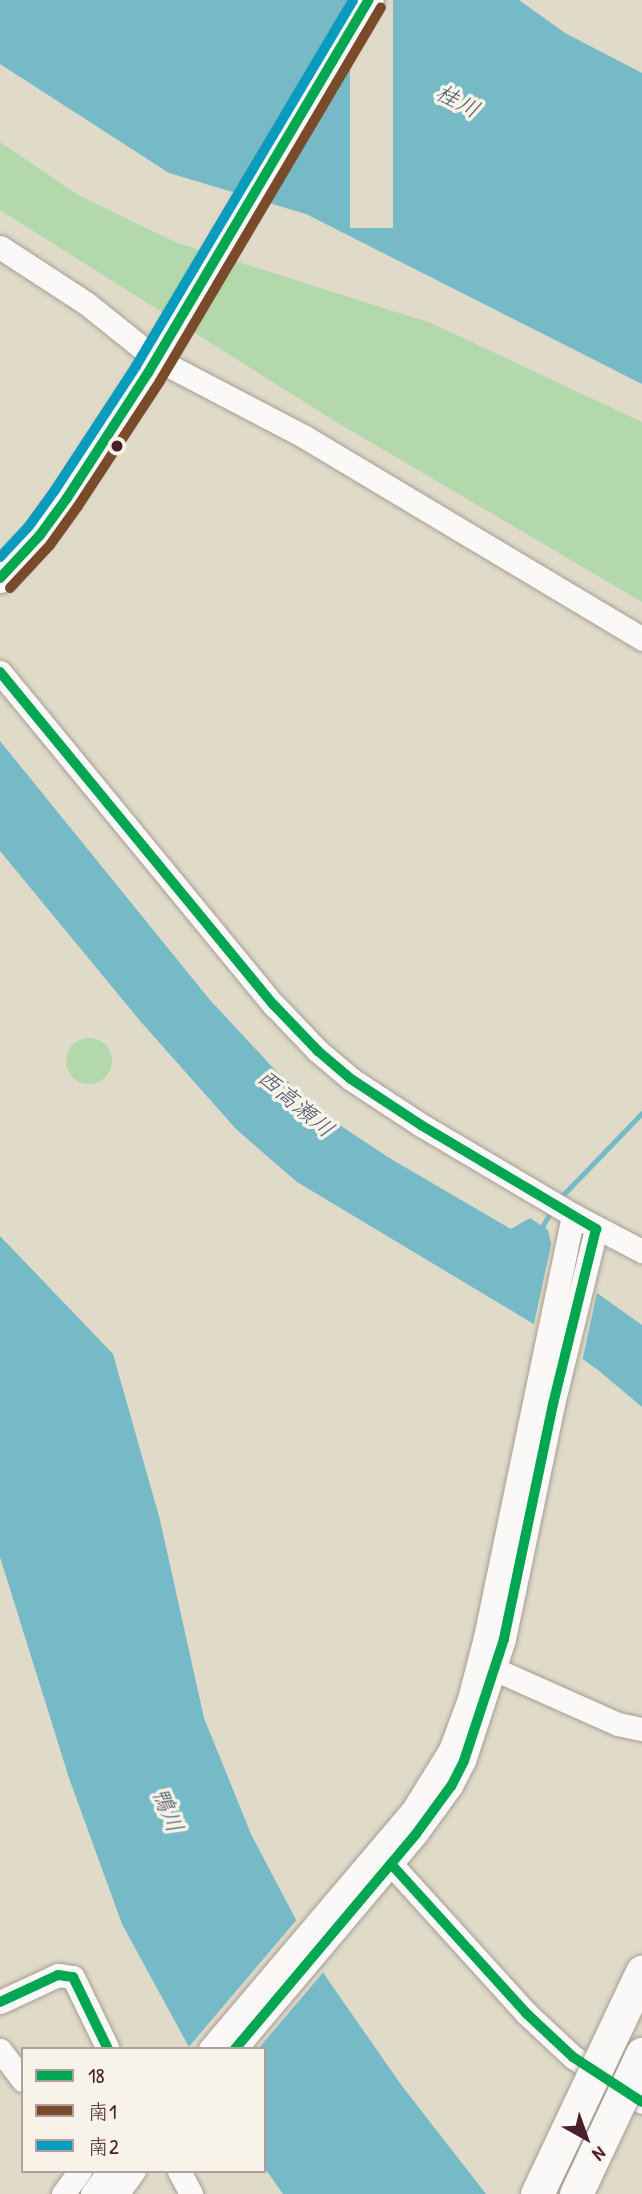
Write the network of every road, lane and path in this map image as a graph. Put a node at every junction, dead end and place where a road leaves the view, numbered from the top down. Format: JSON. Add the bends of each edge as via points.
{"nodes":[{"id":1,"x":369,"y":0,"type":"edge"},
{"id":2,"x":0,"y":247,"type":"edge"},
{"id":3,"x":159,"y":355,"type":"junction"},
{"id":4,"x":0,"y":578,"type":"edge"},
{"id":5,"x":642,"y":639,"type":"edge"},
{"id":6,"x":0,"y":672,"type":"edge"},
{"id":7,"x":573,"y":1215,"type":"junction"},
{"id":8,"x":596,"y":1228,"type":"junction"},
{"id":9,"x":642,"y":1251,"type":"edge"},
{"id":10,"x":543,"y":1402,"type":"junction"},
{"id":11,"x":488,"y":1666,"type":"junction"},
{"id":12,"x":642,"y":1728,"type":"edge"},
{"id":13,"x":391,"y":1864,"type":"junction"},
{"id":14,"x":367,"y":1879,"type":"junction"},
{"id":15,"x":642,"y":1972,"type":"edge"},
{"id":16,"x":0,"y":2002,"type":"edge"},
{"id":17,"x":107,"y":2047,"type":"edge"},
{"id":18,"x":212,"y":2047,"type":"edge"},
{"id":19,"x":237,"y":2047,"type":"edge"},
{"id":20,"x":0,"y":2050,"type":"edge"},
{"id":21,"x":642,"y":2054,"type":"edge"},
{"id":22,"x":21,"y":2077,"type":"edge"},
{"id":23,"x":642,"y":2102,"type":"edge"},
{"id":24,"x":78,"y":2173,"type":"edge"},
{"id":25,"x":108,"y":2173,"type":"edge"},
{"id":26,"x":133,"y":2173,"type":"edge"},
{"id":27,"x":180,"y":2173,"type":"edge"},
{"id":28,"x":62,"y":2194,"type":"edge"},
{"id":29,"x":92,"y":2194,"type":"edge"},
{"id":30,"x":117,"y":2194,"type":"edge"},
{"id":31,"x":191,"y":2194,"type":"edge"},
{"id":32,"x":537,"y":2194,"type":"edge"},
{"id":33,"x":576,"y":2194,"type":"edge"}],
"edges":[{"from":1,"to":3,"type":"main road"},
{"from":2,"to":3,"type":"street"},
{"from":3,"to":4,"type":"main road","via":[[67,498]]},
{"from":3,"to":5,"type":"street"},
{"from":6,"to":7,"type":"street","via":[[274,1005],[318,1051],[371,1093]]},
{"from":7,"to":8,"type":"street"},
{"from":7,"to":10,"type":"street"},
{"from":8,"to":9,"type":"street"},
{"from":8,"to":10,"type":"street"},
{"from":10,"to":11,"type":"street"},
{"from":11,"to":12,"type":"street","via":[[618,1724]]},
{"from":11,"to":13,"type":"street","via":[[475,1737],[451,1786]]},
{"from":11,"to":14,"type":"street","via":[[439,1772]]},
{"from":13,"to":14,"type":"street"},
{"from":13,"to":23,"type":"street","via":[[526,2013],[573,2057]]},
{"from":14,"to":18,"type":"street"},
{"from":14,"to":19,"type":"street"},
{"from":15,"to":32,"type":"highway","bridge":true},
{"from":16,"to":17,"type":"street","via":[[58,1975],[74,1977]]},
{"from":20,"to":22,"type":"street"},
{"from":21,"to":33,"type":"highway","bridge":true},
{"from":24,"to":28,"type":"street"},
{"from":25,"to":29,"type":"street"},
{"from":26,"to":30,"type":"street"},
{"from":27,"to":31,"type":"street"}]}
